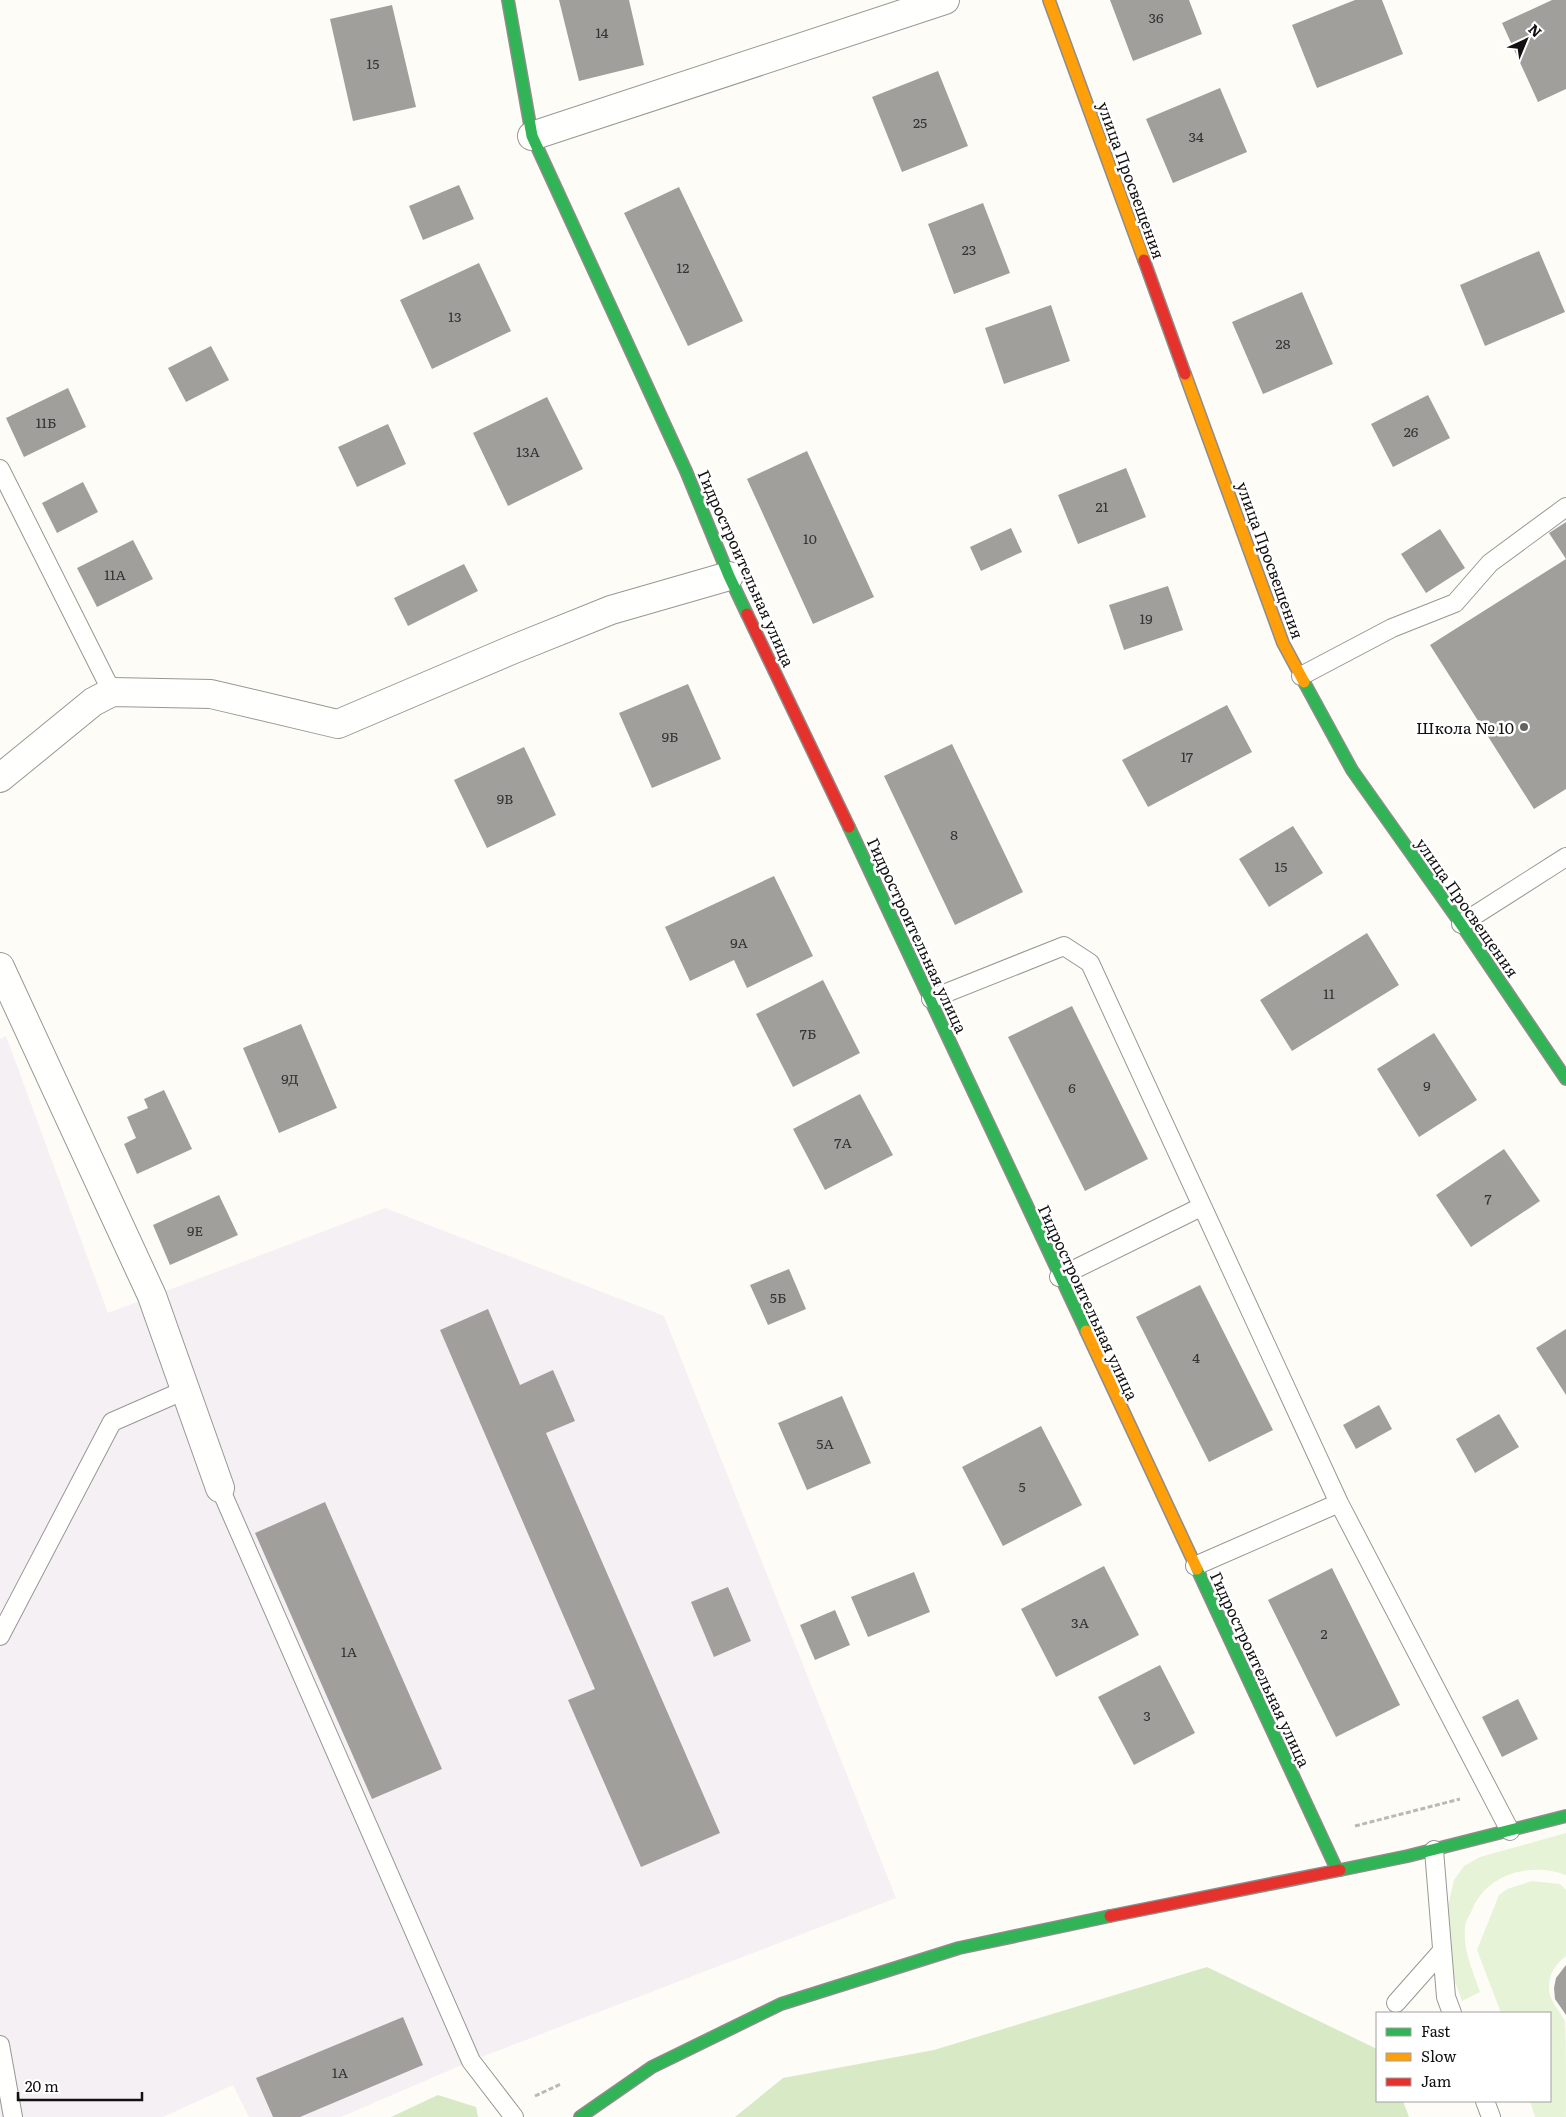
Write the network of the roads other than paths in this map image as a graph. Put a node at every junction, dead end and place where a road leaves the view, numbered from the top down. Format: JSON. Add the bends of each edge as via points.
{"nodes":[{"id":1,"x":508,"y":0,"type":"edge"},
{"id":2,"x":944,"y":0,"type":"edge"},
{"id":3,"x":1049,"y":0,"type":"edge"},
{"id":4,"x":532,"y":136,"type":"junction"},
{"id":5,"x":0,"y":469,"type":"edge"},
{"id":6,"x":1566,"y":507,"type":"edge"},
{"id":7,"x":729,"y":576,"type":"junction"},
{"id":8,"x":1300,"y":676,"type":"junction"},
{"id":9,"x":112,"y":692,"type":"junction"},
{"id":10,"x":0,"y":778,"type":"edge"},
{"id":11,"x":1566,"y":856,"type":"edge"},
{"id":12,"x":1461,"y":924,"type":"junction"},
{"id":13,"x":0,"y":967,"type":"edge"},
{"id":14,"x":931,"y":999,"type":"junction"},
{"id":15,"x":1566,"y":1080,"type":"edge"},
{"id":16,"x":1201,"y":1207,"type":"junction"},
{"id":17,"x":1059,"y":1277,"type":"junction"},
{"id":18,"x":185,"y":1390,"type":"junction"},
{"id":19,"x":220,"y":1488,"type":"joint"},
{"id":20,"x":1339,"y":1503,"type":"junction"},
{"id":21,"x":1195,"y":1566,"type":"junction"},
{"id":22,"x":0,"y":1636,"type":"edge"},
{"id":23,"x":1566,"y":1816,"type":"edge"},
{"id":24,"x":1510,"y":1830,"type":"junction"},
{"id":25,"x":1434,"y":1850,"type":"junction"},
{"id":26,"x":1337,"y":1870,"type":"junction"},
{"id":27,"x":1442,"y":1951,"type":"junction"},
{"id":28,"x":1396,"y":2003,"type":"dead end"},
{"id":29,"x":1452,"y":2012,"type":"edge"},
{"id":30,"x":0,"y":2045,"type":"edge"},
{"id":31,"x":1485,"y":2102,"type":"edge"},
{"id":32,"x":14,"y":2117,"type":"edge"},
{"id":33,"x":514,"y":2117,"type":"edge"},
{"id":34,"x":580,"y":2117,"type":"edge"},
{"id":35,"x":1491,"y":2117,"type":"edge"}],
"edges":[{"from":1,"to":4,"type":"street","name":"Гидростроительная улица"},
{"from":2,"to":4,"type":"street"},
{"from":3,"to":8,"type":"street","name":"улица Просвещения","via":[[1283,643]]},
{"from":4,"to":7,"type":"street","name":"Гидростроительная улица","via":[[686,471]]},
{"from":5,"to":9,"type":"lane"},
{"from":6,"to":8,"type":"lane","via":[[1490,563],[1455,603],[1392,628]]},
{"from":7,"to":9,"type":"street","via":[[611,610],[338,724],[211,694]]},
{"from":7,"to":14,"type":"street","name":"Гидростроительная улица"},
{"from":8,"to":12,"type":"street","name":"улица Просвещения","via":[[1352,770]]},
{"from":9,"to":10,"type":"street","via":[[93,702]]},
{"from":11,"to":12,"type":"lane"},
{"from":12,"to":15,"type":"street","name":"улица Просвещения"},
{"from":13,"to":18,"type":"street","via":[[152,1296]]},
{"from":14,"to":16,"type":"lane","via":[[1064,946],[1090,963]]},
{"from":14,"to":17,"type":"street","name":"Гидростроительная улица"},
{"from":16,"to":17,"type":"lane"},
{"from":16,"to":20,"type":"lane"},
{"from":17,"to":21,"type":"street","name":"Гидростроительная улица"},
{"from":18,"to":19,"type":"street"},
{"from":18,"to":22,"type":"lane","via":[[112,1422]]},
{"from":19,"to":33,"type":"lane","via":[[471,2061]]},
{"from":20,"to":21,"type":"lane"},
{"from":20,"to":24,"type":"lane"},
{"from":21,"to":26,"type":"street","name":"Гидростроительная улица"},
{"from":23,"to":24,"type":"street"},
{"from":24,"to":25,"type":"street"},
{"from":25,"to":26,"type":"street"},
{"from":25,"to":27,"type":"lane"},
{"from":26,"to":34,"type":"street","via":[[959,1948],[781,2004],[652,2067]]},
{"from":27,"to":28,"type":"lane"},
{"from":27,"to":29,"type":"lane","via":[[1446,1996]]},
{"from":30,"to":32,"type":"lane"},
{"from":31,"to":35,"type":"lane"}]}
